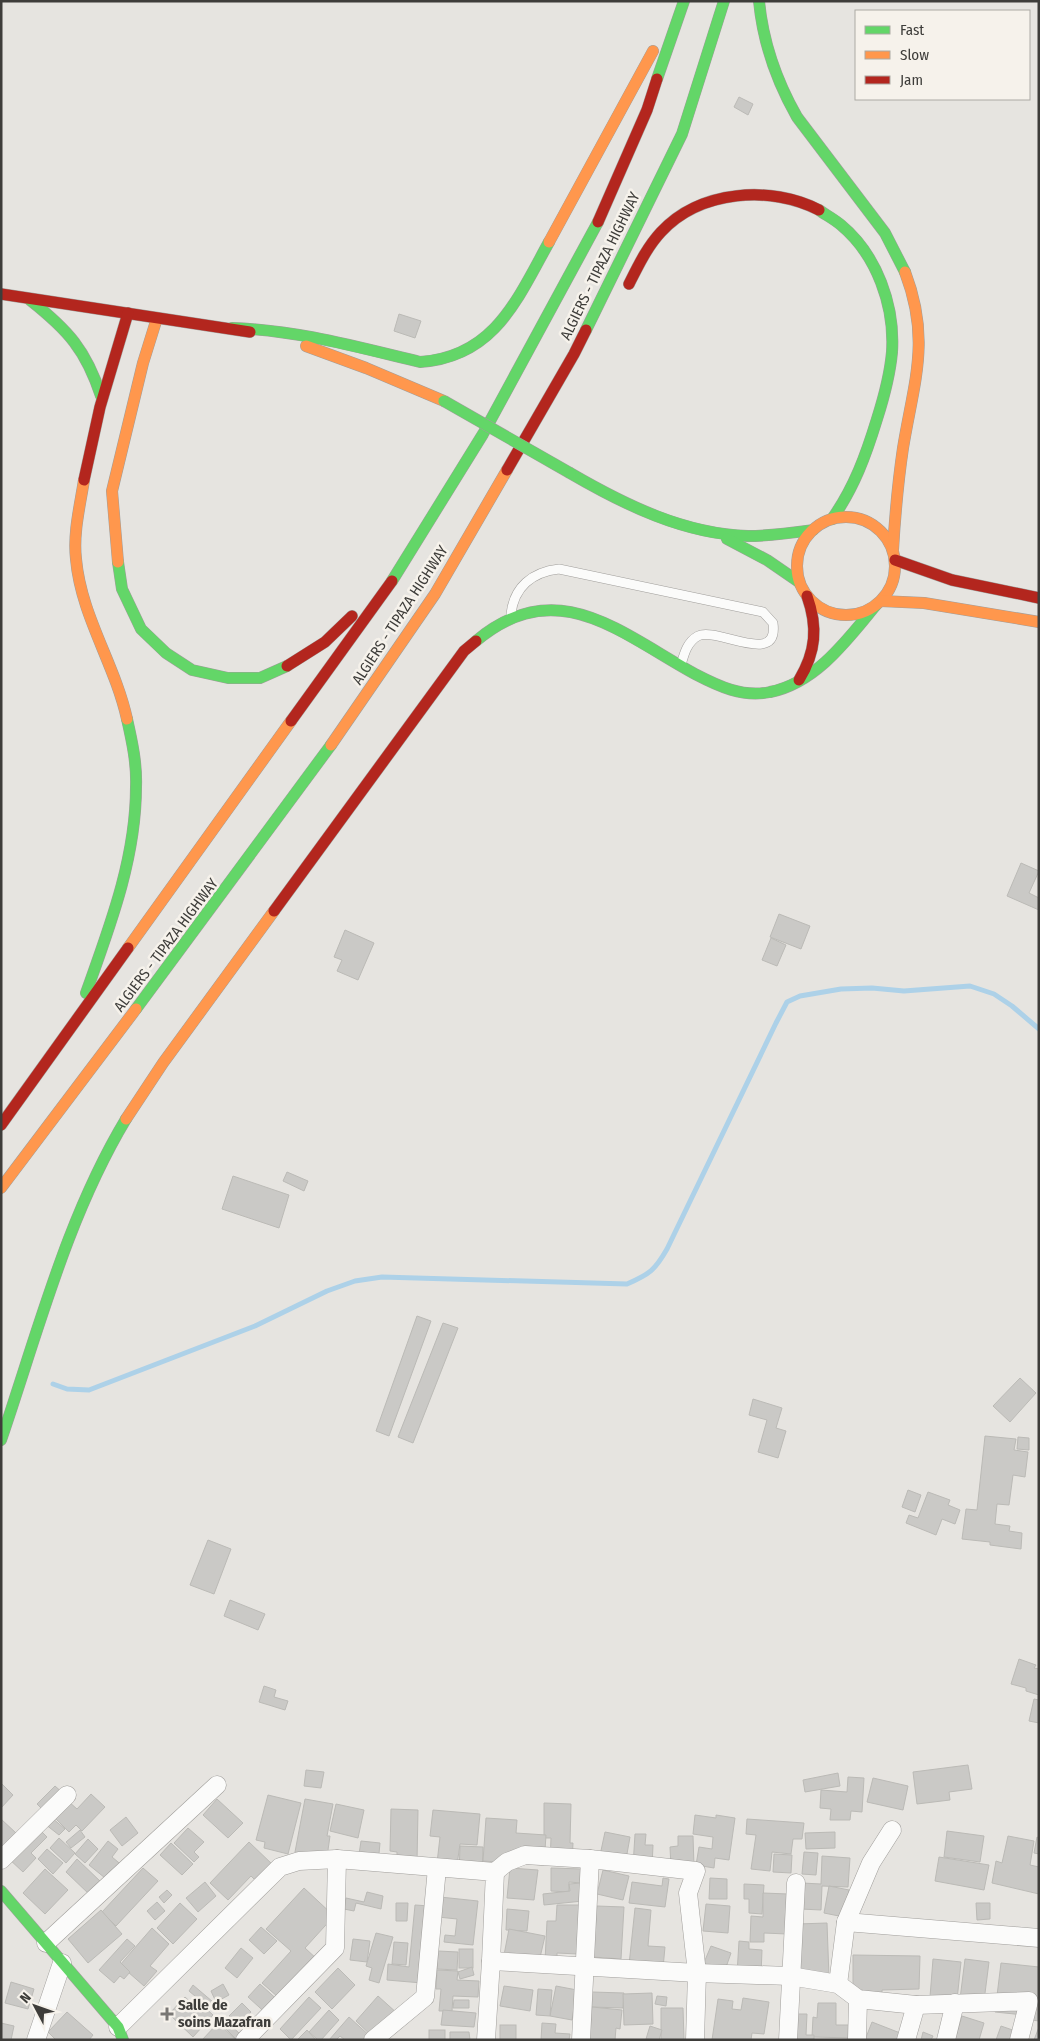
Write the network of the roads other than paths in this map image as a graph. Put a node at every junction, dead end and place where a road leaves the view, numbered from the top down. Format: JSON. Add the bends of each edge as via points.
{"nodes":[{"id":1,"x":682,"y":1,"type":"edge"},
{"id":2,"x":724,"y":1,"type":"edge"},
{"id":3,"x":759,"y":1,"type":"edge"},
{"id":4,"x":625,"y":293,"type":"dead end"},
{"id":5,"x":1,"y":294,"type":"edge"},
{"id":6,"x":29,"y":299,"type":"junction"},
{"id":7,"x":128,"y":313,"type":"junction"},
{"id":8,"x":157,"y":318,"type":"junction"},
{"id":9,"x":198,"y":323,"type":"junction"},
{"id":10,"x":232,"y":328,"type":"junction"},
{"id":11,"x":591,"y":345,"type":"dead end"},
{"id":12,"x":574,"y":354,"type":"junction"},
{"id":13,"x":143,"y":363,"type":"junction"},
{"id":14,"x":102,"y":396,"type":"junction"},
{"id":15,"x":832,"y":519,"type":"junction"},
{"id":16,"x":813,"y":530,"type":"junction"},
{"id":17,"x":716,"y":534,"type":"junction"},
{"id":18,"x":894,"y":555,"type":"junction"},
{"id":19,"x":396,"y":574,"type":"junction"},
{"id":20,"x":799,"y":582,"type":"junction"},
{"id":21,"x":807,"y":596,"type":"junction"},
{"id":22,"x":1039,"y":598,"type":"edge"},
{"id":23,"x":879,"y":603,"type":"junction"},
{"id":24,"x":511,"y":617,"type":"junction"},
{"id":25,"x":1039,"y":622,"type":"edge"},
{"id":26,"x":681,"y":665,"type":"junction"},
{"id":27,"x":799,"y":680,"type":"junction"},
{"id":28,"x":76,"y":1023,"type":"junction"},
{"id":29,"x":1,"y":1125,"type":"edge"},
{"id":30,"x":1,"y":1188,"type":"edge"},
{"id":31,"x":1,"y":1440,"type":"edge"},
{"id":32,"x":217,"y":1785,"type":"dead end"},
{"id":33,"x":67,"y":1795,"type":"dead end"},
{"id":34,"x":892,"y":1830,"type":"dead end"},
{"id":35,"x":337,"y":1859,"type":"junction"},
{"id":36,"x":590,"y":1859,"type":"junction"},
{"id":37,"x":1,"y":1860,"type":"edge"},
{"id":38,"x":437,"y":1868,"type":"junction"},
{"id":39,"x":495,"y":1872,"type":"junction"},
{"id":40,"x":796,"y":1883,"type":"dead end"},
{"id":41,"x":1,"y":1891,"type":"edge"},
{"id":42,"x":846,"y":1922,"type":"junction"},
{"id":43,"x":1039,"y":1938,"type":"edge"},
{"id":44,"x":46,"y":1943,"type":"junction"},
{"id":45,"x":491,"y":1961,"type":"junction"},
{"id":46,"x":62,"y":1962,"type":"junction"},
{"id":47,"x":584,"y":1967,"type":"junction"},
{"id":48,"x":697,"y":1974,"type":"junction"},
{"id":49,"x":790,"y":1976,"type":"junction"},
{"id":50,"x":838,"y":1984,"type":"junction"},
{"id":51,"x":858,"y":1999,"type":"junction"},
{"id":52,"x":955,"y":2003,"type":"junction"},
{"id":53,"x":916,"y":2005,"type":"junction"},
{"id":54,"x":120,"y":2033,"type":"edge"},
{"id":55,"x":36,"y":2040,"type":"edge"},
{"id":56,"x":245,"y":2040,"type":"edge"},
{"id":57,"x":373,"y":2040,"type":"edge"},
{"id":58,"x":486,"y":2040,"type":"edge"},
{"id":59,"x":581,"y":2040,"type":"edge"},
{"id":60,"x":695,"y":2040,"type":"edge"},
{"id":61,"x":788,"y":2040,"type":"edge"},
{"id":62,"x":857,"y":2040,"type":"edge"},
{"id":63,"x":906,"y":2040,"type":"edge"},
{"id":64,"x":946,"y":2040,"type":"edge"},
{"id":65,"x":1019,"y":2040,"type":"edge"}],
"edges":[{"from":1,"to":10,"type":"main road","via":[[536,267],[501,323],[481,342],[457,355],[420,362],[313,336],[259,328]]},
{"from":1,"to":19,"type":"main road","name":"ALGIERS - TIPAZA HIGHWAY","via":[[647,110],[595,229],[482,434]]},
{"from":2,"to":12,"type":"main road","name":"ALGIERS - TIPAZA HIGHWAY","via":[[682,134]]},
{"from":3,"to":18,"type":"main road","via":[[769,58],[786,98],[885,233],[899,257],[912,291],[920,354],[900,472]]},
{"from":4,"to":15,"type":"main road","via":[[642,257],[658,235],[682,215],[717,200],[754,194],[785,197],[815,207],[854,236],[872,263],[886,295],[892,349],[887,386],[862,469]]},
{"from":5,"to":6,"type":"main road"},
{"from":6,"to":7,"type":"main road"},
{"from":6,"to":14,"type":"main road","via":[[70,333],[95,373]]},
{"from":7,"to":8,"type":"main road"},
{"from":7,"to":14,"type":"main road"},
{"from":8,"to":9,"type":"main road"},
{"from":8,"to":13,"type":"main road"},
{"from":9,"to":10,"type":"main road"},
{"from":9,"to":13,"type":"main road","via":[[165,337]]},
{"from":10,"to":17,"type":"main road","bridge":true,"via":[[328,352],[444,401],[637,509]]},
{"from":11,"to":12,"type":"main road"},
{"from":12,"to":30,"type":"main road","name":"ALGIERS - TIPAZA HIGHWAY","via":[[434,594],[372,688],[169,966]]},
{"from":13,"to":19,"type":"main road","via":[[112,491],[115,547],[122,589],[133,613],[141,628],[166,653],[192,670],[228,678],[260,678],[294,664],[325,642]]},
{"from":14,"to":28,"type":"main road","via":[[84,480],[76,562],[88,614],[126,715],[136,758],[138,800],[120,897]]},
{"from":15,"to":16,"type":"main road"},
{"from":15,"to":18,"type":"main road","via":[[853,517],[873,525],[888,540]]},
{"from":16,"to":17,"type":"main road","via":[[765,536]]},
{"from":16,"to":20,"type":"main road","via":[[806,536],[798,554]]},
{"from":17,"to":20,"type":"main road","via":[[759,555]]},
{"from":18,"to":22,"type":"main road","via":[[952,580]]},
{"from":18,"to":23,"type":"main road","via":[[893,582]]},
{"from":19,"to":28,"type":"main road","name":"ALGIERS - TIPAZA HIGHWAY"},
{"from":20,"to":21,"type":"main road"},
{"from":21,"to":23,"type":"main road","via":[[821,609],[840,615],[859,614]]},
{"from":21,"to":27,"type":"main road","via":[[816,633],[811,658]]},
{"from":23,"to":25,"type":"main road","via":[[924,603]]},
{"from":23,"to":27,"type":"main road","via":[[832,657]]},
{"from":24,"to":26,"type":"main road","via":[[553,609],[586,614]]},
{"from":24,"to":26,"type":"lane","via":[[515,598],[527,580],[559,569],[763,612],[773,623],[771,638],[758,645],[702,634],[688,645]]},
{"from":24,"to":31,"type":"main road","via":[[490,628],[464,651],[163,1063],[122,1125],[73,1229]]},
{"from":26,"to":27,"type":"main road","via":[[718,687],[745,694],[771,692]]},
{"from":28,"to":29,"type":"main road","name":"ALGIERS - TIPAZA HIGHWAY"},
{"from":32,"to":44,"type":"street"},
{"from":33,"to":37,"type":"street"},
{"from":34,"to":42,"type":"street","via":[[871,1863]]},
{"from":35,"to":38,"type":"street"},
{"from":35,"to":54,"type":"street","via":[[299,1861],[280,1867]]},
{"from":35,"to":56,"type":"street","via":[[335,1948]]},
{"from":36,"to":39,"type":"street","via":[[525,1855],[507,1862]]},
{"from":36,"to":47,"type":"street"},
{"from":36,"to":48,"type":"street","via":[[696,1871],[688,1893]]},
{"from":38,"to":39,"type":"street"},
{"from":38,"to":57,"type":"street","via":[[425,1997]]},
{"from":39,"to":45,"type":"street"},
{"from":40,"to":49,"type":"street"},
{"from":41,"to":44,"type":"main road"},
{"from":42,"to":43,"type":"street"},
{"from":42,"to":50,"type":"street"},
{"from":44,"to":46,"type":"main road"},
{"from":45,"to":47,"type":"street"},
{"from":45,"to":58,"type":"street"},
{"from":46,"to":54,"type":"main road"},
{"from":46,"to":55,"type":"street"},
{"from":47,"to":48,"type":"street"},
{"from":47,"to":59,"type":"street"},
{"from":48,"to":49,"type":"street"},
{"from":48,"to":60,"type":"street"},
{"from":49,"to":50,"type":"street"},
{"from":49,"to":61,"type":"street"},
{"from":50,"to":51,"type":"street"},
{"from":51,"to":53,"type":"street"},
{"from":51,"to":62,"type":"street"},
{"from":52,"to":53,"type":"street"},
{"from":52,"to":64,"type":"street"},
{"from":52,"to":65,"type":"street","via":[[1028,2001]]},
{"from":53,"to":63,"type":"street"}]}
